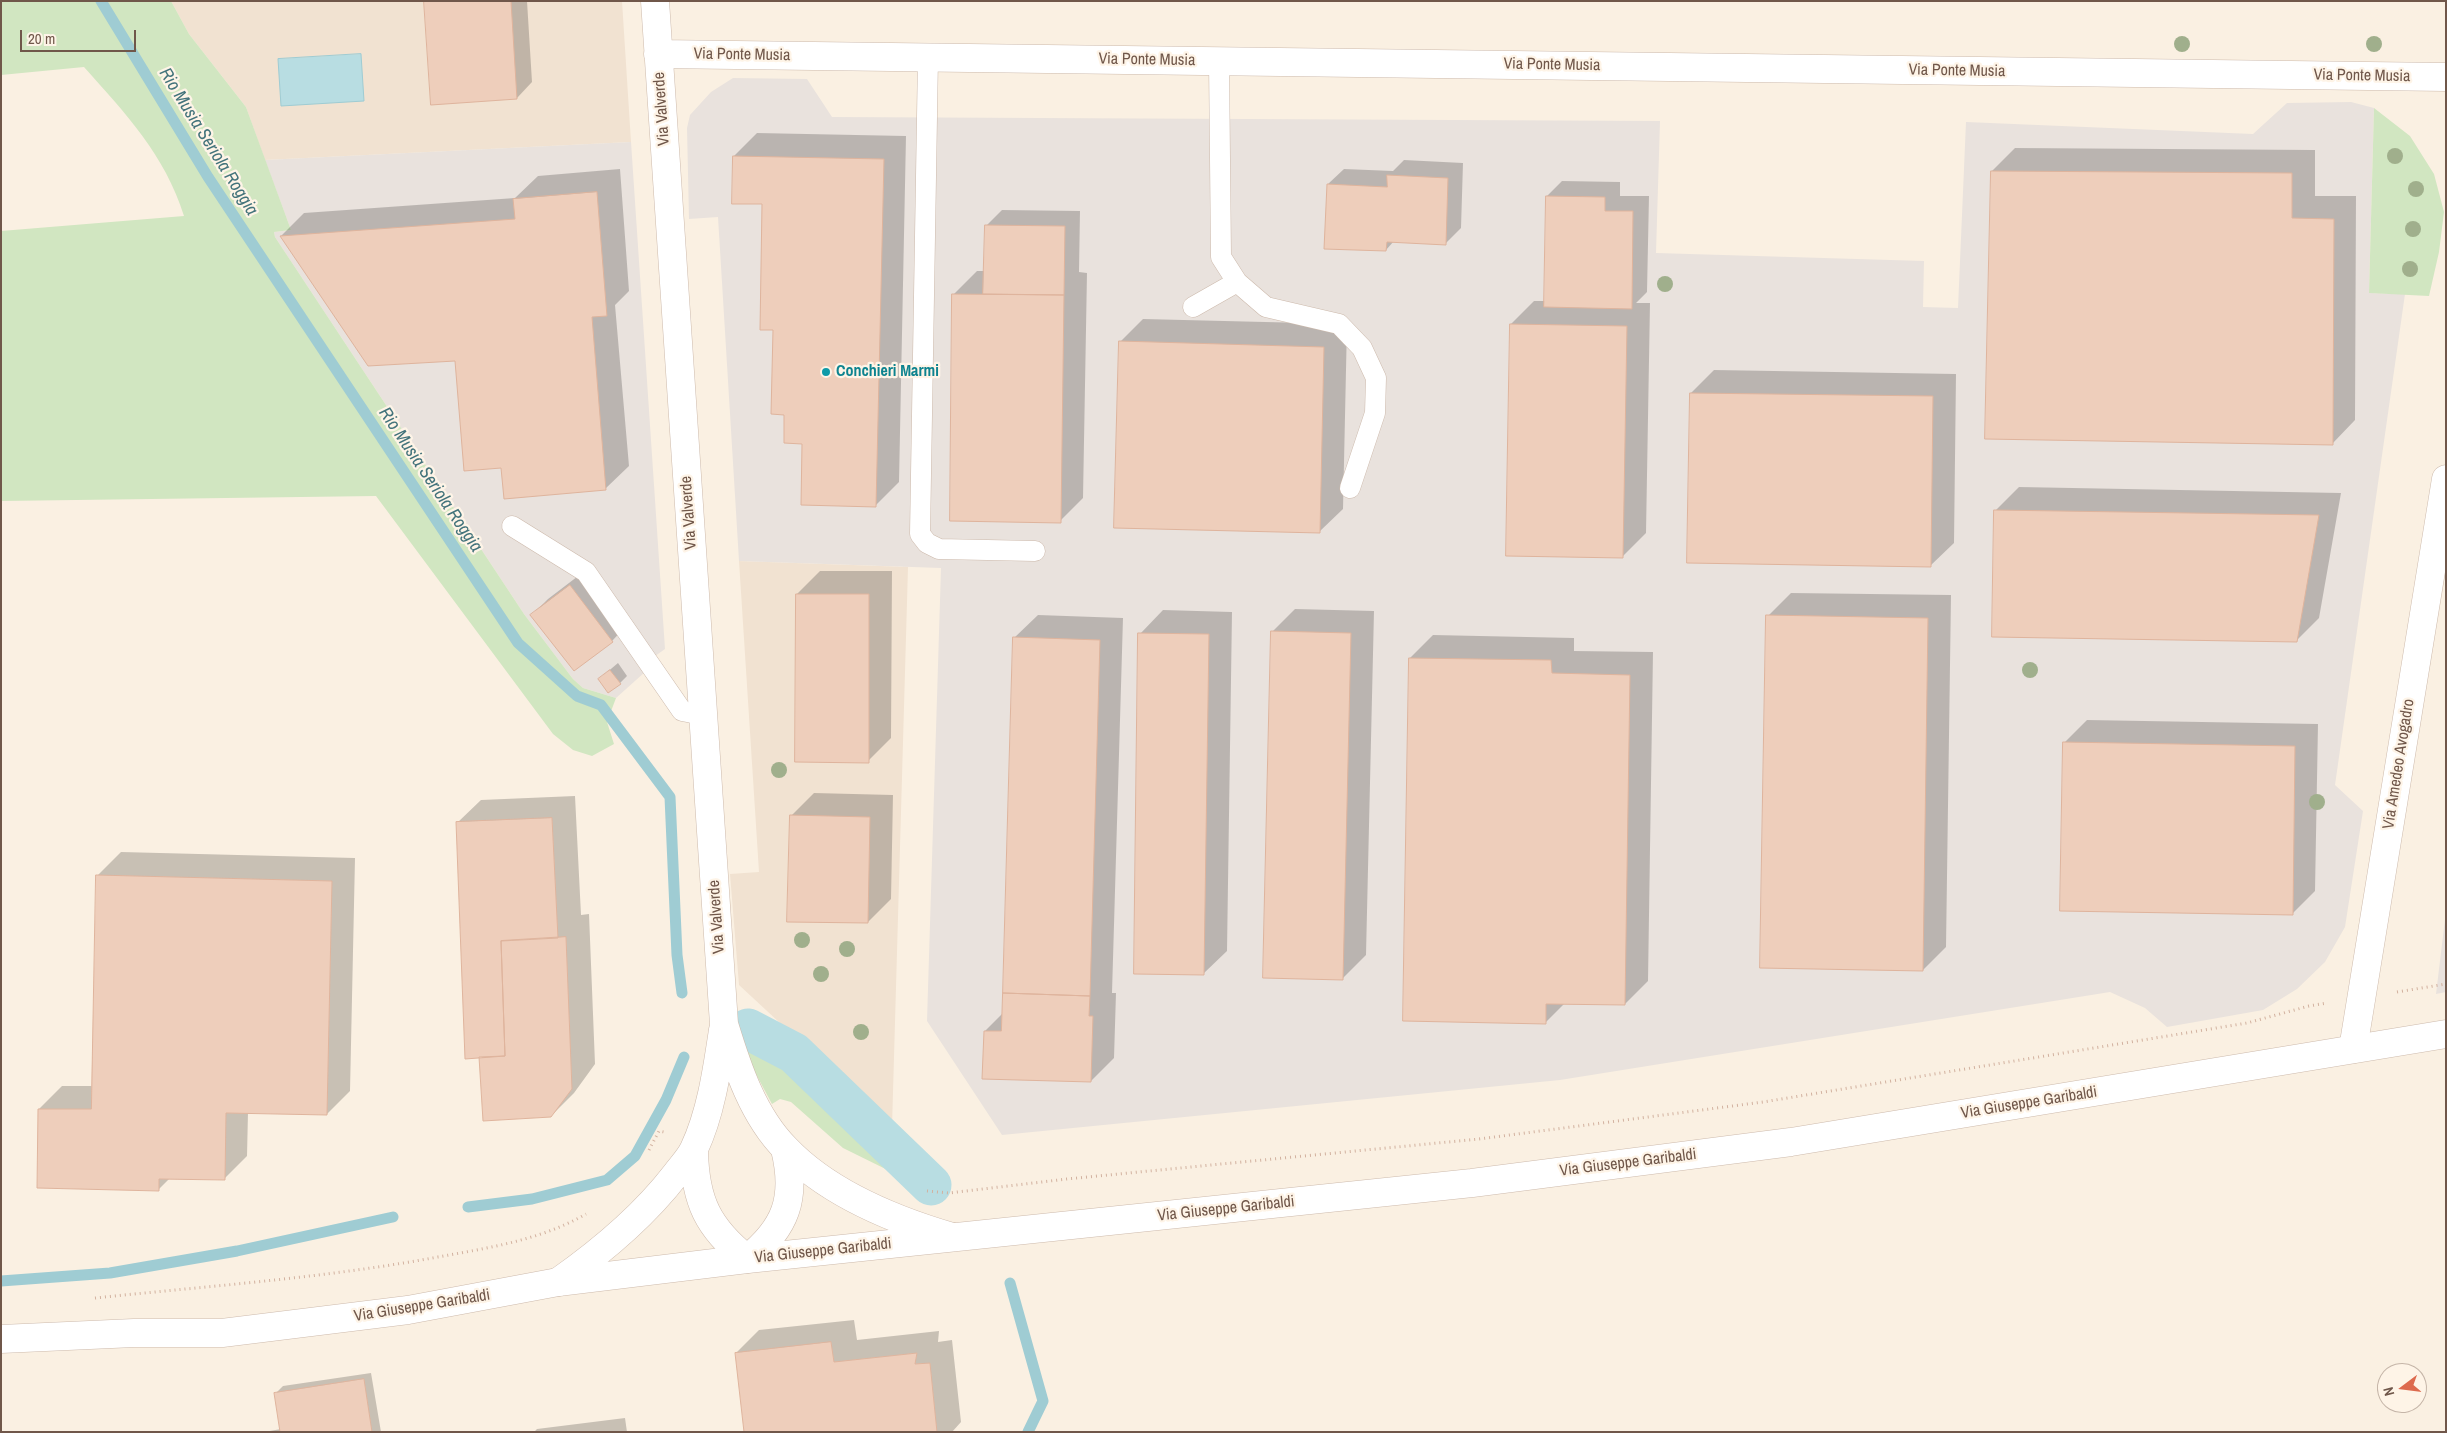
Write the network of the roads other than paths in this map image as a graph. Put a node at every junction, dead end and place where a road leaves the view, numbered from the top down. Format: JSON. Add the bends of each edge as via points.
{"nodes":[{"id":1,"x":655,"y":1,"type":"edge"},
{"id":2,"x":658,"y":54,"type":"junction"},
{"id":3,"x":928,"y":57,"type":"junction"},
{"id":4,"x":1219,"y":61,"type":"junction"},
{"id":5,"x":2446,"y":77,"type":"edge"},
{"id":6,"x":1237,"y":282,"type":"junction"},
{"id":7,"x":1193,"y":307,"type":"dead end"},
{"id":8,"x":2446,"y":480,"type":"edge"},
{"id":9,"x":1350,"y":488,"type":"dead end"},
{"id":10,"x":512,"y":526,"type":"dead end"},
{"id":11,"x":1035,"y":551,"type":"dead end"},
{"id":12,"x":703,"y":715,"type":"junction"},
{"id":13,"x":724,"y":1024,"type":"junction"},
{"id":14,"x":2446,"y":1034,"type":"edge"},
{"id":15,"x":2353,"y":1049,"type":"junction"},
{"id":16,"x":697,"y":1142,"type":"junction"},
{"id":17,"x":785,"y":1149,"type":"junction"},
{"id":18,"x":952,"y":1237,"type":"junction"},
{"id":19,"x":747,"y":1259,"type":"junction"},
{"id":20,"x":558,"y":1282,"type":"junction"},
{"id":21,"x":1,"y":1340,"type":"edge"}],
"edges":[{"from":1,"to":2,"type":"street","name":"Via Valverde"},
{"from":2,"to":3,"type":"street","name":"Via Ponte Musia"},
{"from":2,"to":12,"type":"street","name":"Via Valverde"},
{"from":3,"to":4,"type":"street","name":"Via Ponte Musia"},
{"from":3,"to":11,"type":"lane","via":[[920,534],[927,543],[939,549]]},
{"from":4,"to":5,"type":"street","name":"Via Ponte Musia"},
{"from":4,"to":6,"type":"lane","via":[[1221,256]]},
{"from":6,"to":7,"type":"lane"},
{"from":6,"to":9,"type":"lane","via":[[1266,308],[1339,324],[1362,348],[1376,378],[1375,413]]},
{"from":8,"to":15,"type":"street","name":"Via Amedeo Avogadro"},
{"from":10,"to":12,"type":"lane","via":[[586,572],[682,711]]},
{"from":12,"to":13,"type":"street","name":"Via Valverde"},
{"from":13,"to":16,"type":"street","name":"Via Valverde","via":[[716,1076]]},
{"from":13,"to":17,"type":"street","name":"Via Valverde","via":[[748,1090]]},
{"from":14,"to":15,"type":"street","name":"Via Giuseppe Garibaldi"},
{"from":15,"to":18,"type":"street","name":"Via Giuseppe Garibaldi","via":[[1791,1142],[1472,1183]]},
{"from":16,"to":19,"type":"street","name":"Via Valverde","via":[[695,1176],[701,1201],[712,1224]]},
{"from":16,"to":20,"type":"street","name":"Via Valverde","via":[[665,1188],[632,1223],[597,1255]]},
{"from":17,"to":18,"type":"street","name":"Via Valverde","via":[[823,1179],[863,1204],[906,1224]]},
{"from":17,"to":19,"type":"street","name":"Via Valverde","via":[[791,1174],[790,1200],[781,1223],[766,1244]]},
{"from":18,"to":19,"type":"street","name":"Via Giuseppe Garibaldi"},
{"from":19,"to":20,"type":"street","name":"Via Giuseppe Garibaldi"},
{"from":20,"to":21,"type":"street","name":"Via Giuseppe Garibaldi","via":[[408,1310],[222,1333],[134,1333]]}]}
